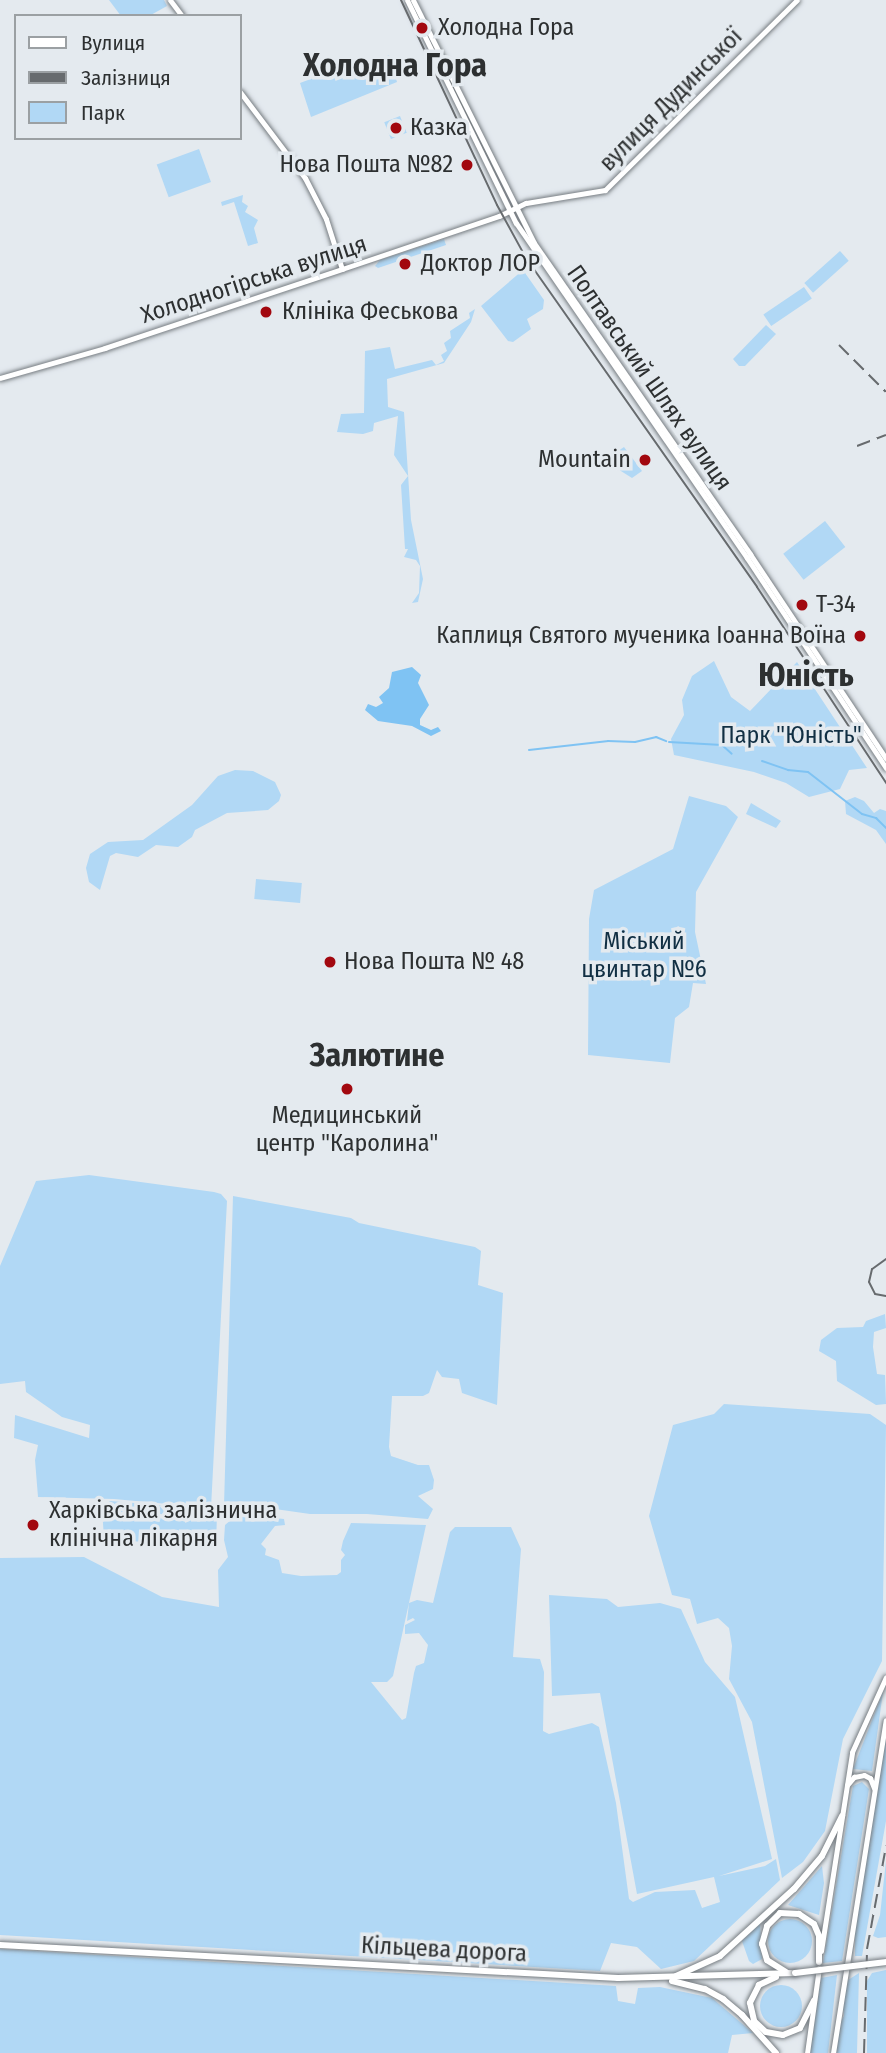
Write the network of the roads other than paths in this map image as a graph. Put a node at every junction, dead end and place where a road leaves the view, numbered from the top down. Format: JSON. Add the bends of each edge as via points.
{"nodes":[{"id":1,"x":407,"y":0,"type":"edge"},
{"id":2,"x":413,"y":0,"type":"edge"},
{"id":3,"x":797,"y":0,"type":"edge"},
{"id":4,"x":242,"y":95,"type":"edge"},
{"id":5,"x":516,"y":208,"type":"junction"},
{"id":6,"x":509,"y":211,"type":"junction"},
{"id":7,"x":342,"y":269,"type":"junction"},
{"id":8,"x":0,"y":378,"type":"edge"},
{"id":9,"x":885,"y":764,"type":"edge"},
{"id":10,"x":886,"y":1677,"type":"edge"},
{"id":11,"x":886,"y":1720,"type":"edge"},
{"id":12,"x":846,"y":1787,"type":"junction"},
{"id":13,"x":875,"y":1791,"type":"junction"},
{"id":14,"x":842,"y":1816,"type":"junction"},
{"id":15,"x":0,"y":1945,"type":"edge"},
{"id":16,"x":820,"y":1962,"type":"junction"},
{"id":17,"x":886,"y":1962,"type":"edge"},
{"id":18,"x":792,"y":1973,"type":"junction"},
{"id":19,"x":660,"y":1979,"type":"junction"},
{"id":20,"x":814,"y":2000,"type":"junction"},
{"id":21,"x":776,"y":2053,"type":"edge"},
{"id":22,"x":807,"y":2053,"type":"edge"},
{"id":23,"x":833,"y":2053,"type":"edge"}],
"edges":[{"from":1,"to":6,"type":"main road","name":"Полтавський Шлях вулиця"},
{"from":2,"to":5,"type":"main road","name":"Полтавський Шлях вулиця"},
{"from":3,"to":5,"type":"main road","name":"вулиця Дудинської","via":[[605,190],[526,202]]},
{"from":4,"to":7,"type":"main road","via":[[305,178],[327,219]]},
{"from":5,"to":6,"type":"main road","name":"Холодногірська вулиця"},
{"from":5,"to":9,"type":"main road","name":"Полтавський Шлях вулиця","via":[[534,243],[750,554]]},
{"from":6,"to":7,"type":"main road","name":"Холодногірська вулиця"},
{"from":6,"to":9,"type":"main road","name":"Полтавський Шлях вулиця"},
{"from":7,"to":8,"type":"main road","name":"Холодногірська вулиця"},
{"from":10,"to":12,"type":"main road","via":[[854,1745]]},
{"from":11,"to":13,"type":"main road"},
{"from":12,"to":13,"type":"main road","via":[[854,1777],[864,1775],[872,1780]]},
{"from":12,"to":14,"type":"main road"},
{"from":13,"to":23,"type":"main road"},
{"from":14,"to":16,"type":"main road"},
{"from":14,"to":19,"type":"highway","via":[[818,1862],[737,1943],[701,1967]]},
{"from":15,"to":19,"type":"highway","name":"Кільцева дорога"},
{"from":16,"to":18,"type":"highway","via":[[814,1924],[799,1913],[780,1913],[765,1929],[762,1948],[769,1962]]},
{"from":16,"to":20,"type":"main road"},
{"from":17,"to":18,"type":"highway","name":"Кільцева дорога","bridge":true},
{"from":18,"to":19,"type":"highway","name":"Кільцева дорога"},
{"from":18,"to":20,"type":"highway","via":[[766,1980],[755,1990],[750,2010],[759,2026],[776,2036],[794,2032],[806,2022]]},
{"from":19,"to":21,"type":"highway","via":[[717,1995]]},
{"from":20,"to":22,"type":"main road"}]}
